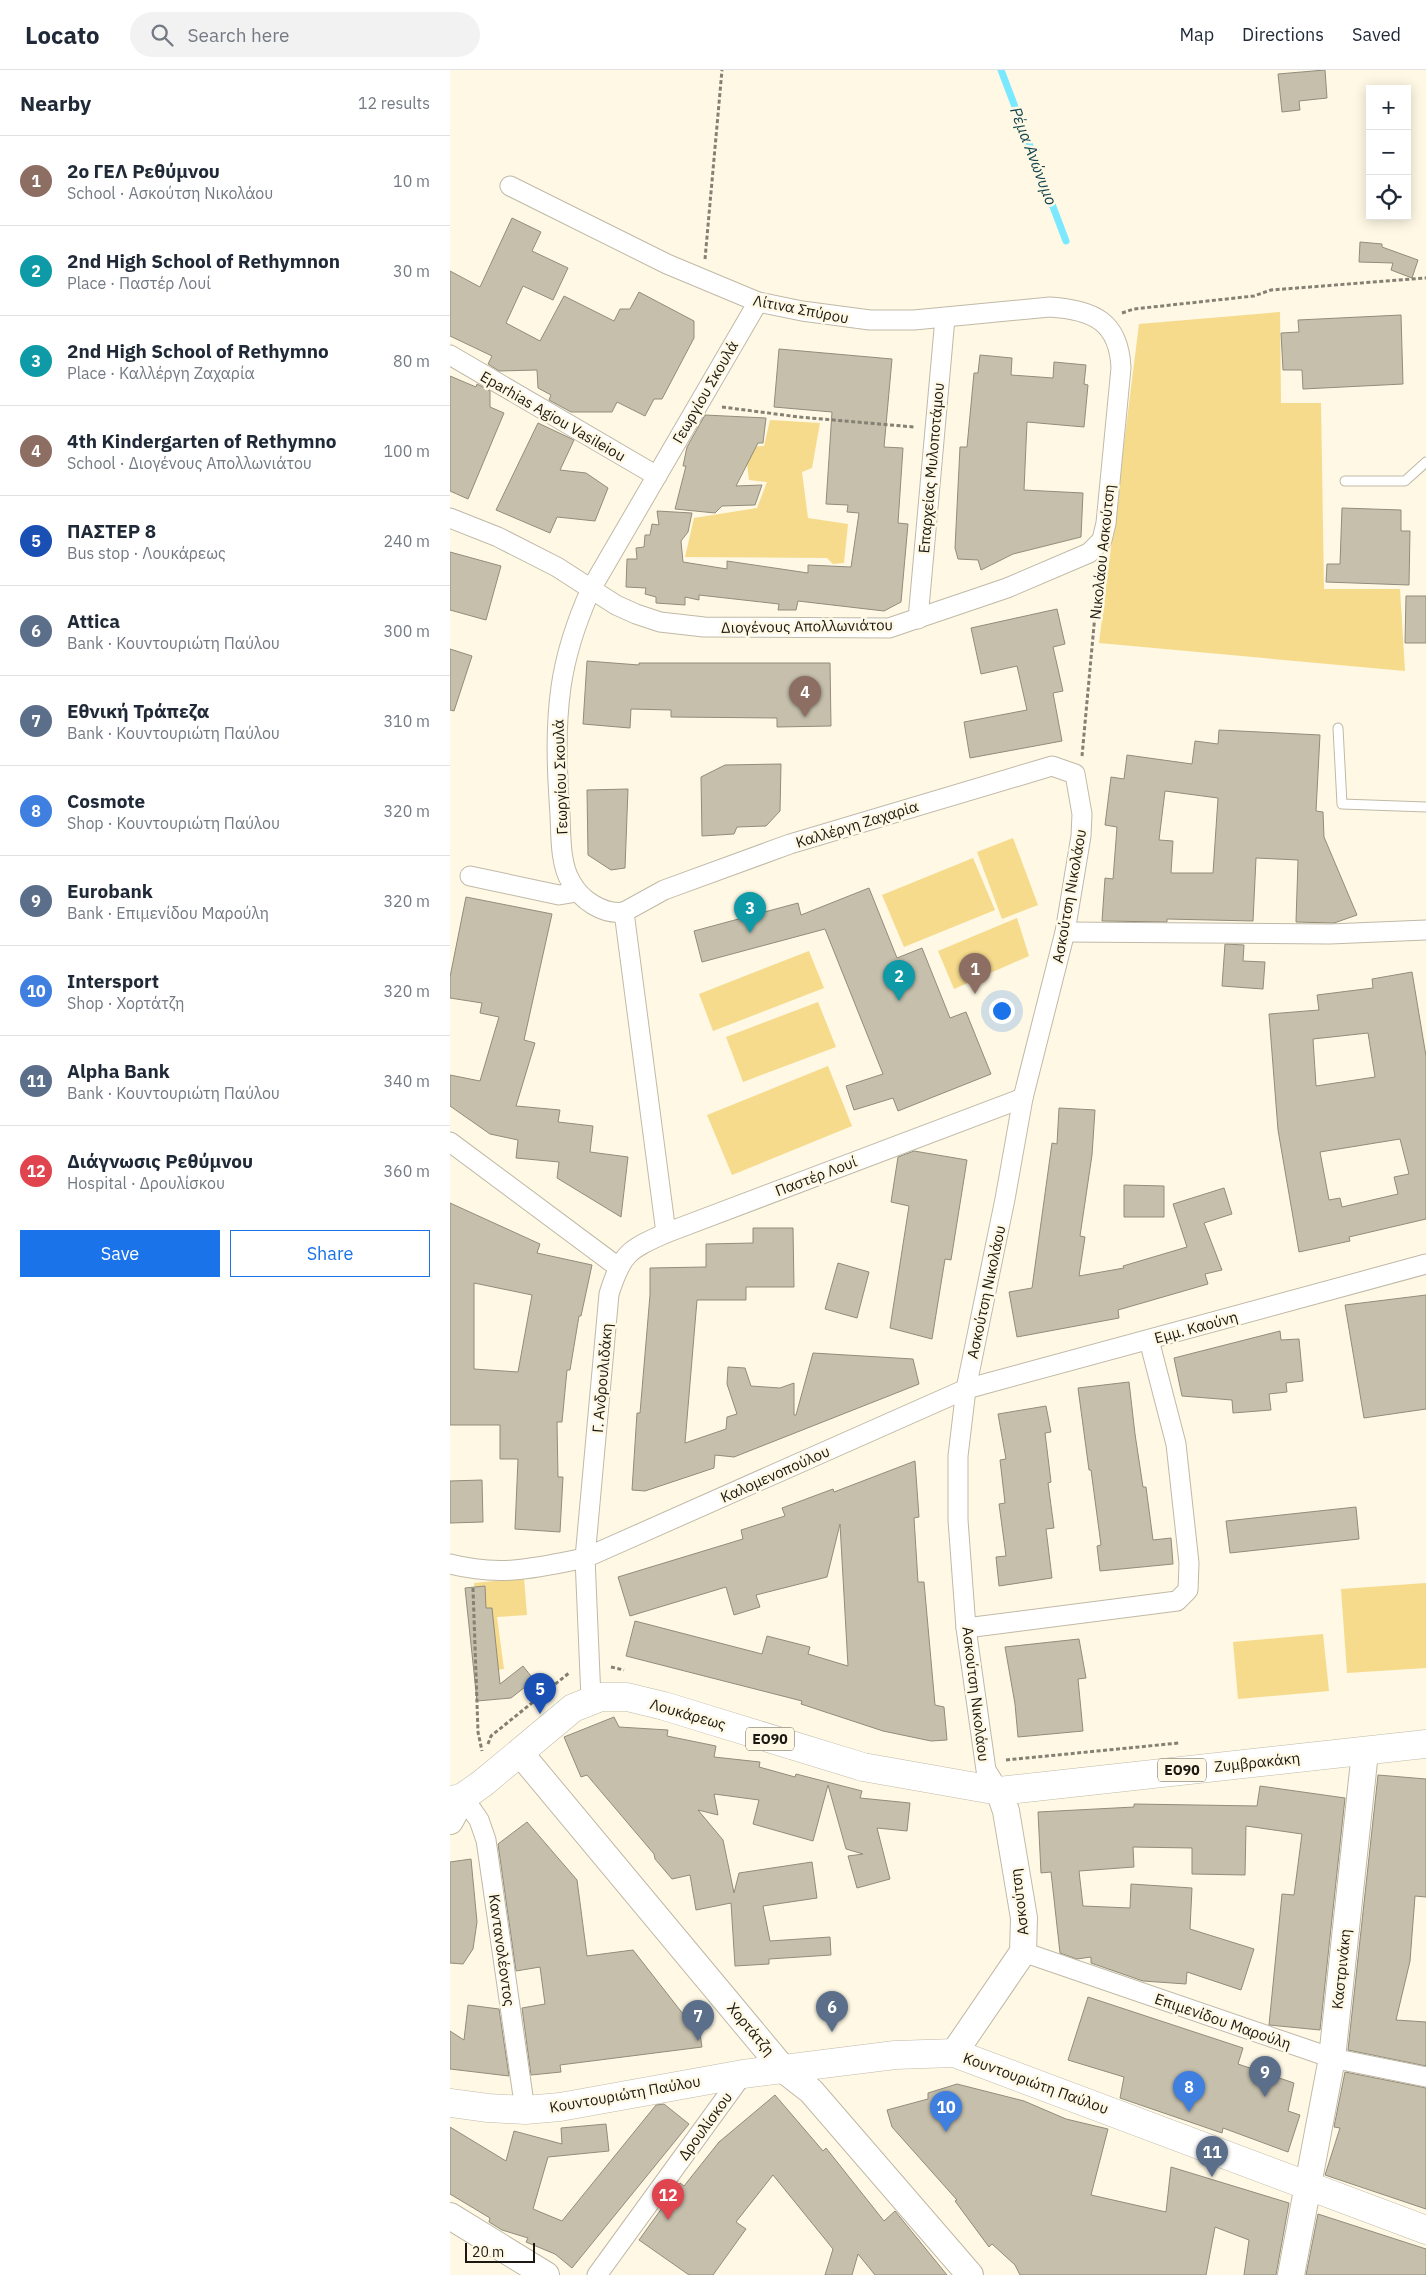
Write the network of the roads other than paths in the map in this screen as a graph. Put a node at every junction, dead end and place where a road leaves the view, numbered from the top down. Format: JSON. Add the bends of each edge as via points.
{"nodes":[{"id":1,"x":510,"y":186,"type":"dead end"},
{"id":2,"x":758,"y":302,"type":"junction"},
{"id":3,"x":945,"y":318,"type":"junction"},
{"id":4,"x":1107,"y":326,"type":"joint"},
{"id":5,"x":450,"y":355,"type":"edge"},
{"id":6,"x":1426,"y":462,"type":"edge"},
{"id":7,"x":657,"y":476,"type":"junction"},
{"id":8,"x":1345,"y":481,"type":"dead end"},
{"id":9,"x":450,"y":518,"type":"edge"},
{"id":10,"x":1102,"y":540,"type":"joint"},
{"id":11,"x":591,"y":589,"type":"junction"},
{"id":12,"x":918,"y":619,"type":"junction"},
{"id":13,"x":1338,"y":728,"type":"dead end"},
{"id":14,"x":1075,"y":774,"type":"joint"},
{"id":15,"x":1426,"y":808,"type":"edge"},
{"id":16,"x":470,"y":876,"type":"dead end"},
{"id":17,"x":577,"y":892,"type":"junction"},
{"id":18,"x":624,"y":912,"type":"junction"},
{"id":19,"x":1426,"y":930,"type":"edge"},
{"id":20,"x":1065,"y":932,"type":"junction"},
{"id":21,"x":1023,"y":1098,"type":"junction"},
{"id":22,"x":450,"y":1142,"type":"edge"},
{"id":23,"x":666,"y":1233,"type":"junction"},
{"id":24,"x":1426,"y":1264,"type":"edge"},
{"id":25,"x":618,"y":1266,"type":"junction"},
{"id":26,"x":1149,"y":1340,"type":"junction"},
{"id":27,"x":966,"y":1389,"type":"junction"},
{"id":28,"x":585,"y":1558,"type":"junction"},
{"id":29,"x":450,"y":1564,"type":"edge"},
{"id":30,"x":966,"y":1628,"type":"junction"},
{"id":31,"x":591,"y":1699,"type":"junction"},
{"id":32,"x":1426,"y":1744,"type":"edge"},
{"id":33,"x":1364,"y":1752,"type":"junction"},
{"id":34,"x":520,"y":1753,"type":"junction"},
{"id":35,"x":999,"y":1791,"type":"junction"},
{"id":36,"x":456,"y":1799,"type":"edge"},
{"id":37,"x":450,"y":1821,"type":"edge"},
{"id":38,"x":1023,"y":1952,"type":"junction"},
{"id":39,"x":954,"y":2052,"type":"junction"},
{"id":40,"x":1332,"y":2058,"type":"junction"},
{"id":41,"x":784,"y":2070,"type":"junction"},
{"id":42,"x":743,"y":2074,"type":"junction"},
{"id":43,"x":1426,"y":2077,"type":"edge"},
{"id":44,"x":450,"y":2103,"type":"edge"},
{"id":45,"x":525,"y":2110,"type":"junction"},
{"id":46,"x":1307,"y":2184,"type":"junction"},
{"id":47,"x":450,"y":2216,"type":"edge"},
{"id":48,"x":1426,"y":2230,"type":"edge"},
{"id":49,"x":546,"y":2275,"type":"edge"},
{"id":50,"x":597,"y":2275,"type":"edge"},
{"id":51,"x":970,"y":2275,"type":"edge"},
{"id":52,"x":1291,"y":2275,"type":"edge"}],
"edges":[{"from":1,"to":2,"type":"street","name":"Λίτινα Σπύρου","via":[[619,242]]},
{"from":2,"to":3,"type":"street","name":"Λίτινα Σπύρου","via":[[862,320]]},
{"from":2,"to":7,"type":"street","name":"Γεωργίου Σκουλά"},
{"from":3,"to":4,"type":"street","name":"Λίτινα Σπύρου","via":[[1050,307],[1082,312]]},
{"from":3,"to":12,"type":"street","name":"Επαρχείας Μυλοποτάμου"},
{"from":4,"to":10,"type":"street","name":"Νικολάου Ασκούτση","via":[[1119,346],[1121,368]]},
{"from":5,"to":7,"type":"street","name":"Eparhias Agiou Vasileiou"},
{"from":6,"to":8,"type":"lane","via":[[1405,481]]},
{"from":7,"to":11,"type":"street","name":"Γεωργίου Σκουλά"},
{"from":9,"to":11,"type":"street","name":"Διογένους Απολλωνιάτου","via":[[498,536]]},
{"from":10,"to":12,"type":"street","name":"Διογένους Απολλωνιάτου","via":[[1089,553],[1073,560],[1007,588]]},
{"from":11,"to":12,"type":"street","name":"Διογένους Απολλωνιάτου","via":[[636,614],[680,626],[889,628]]},
{"from":11,"to":17,"type":"street","name":"Γεωργίου Σκουλά","via":[[566,659],[556,736],[563,852],[568,876]]},
{"from":13,"to":15,"type":"lane","via":[[1342,804]]},
{"from":14,"to":18,"type":"street","name":"Καλλέργη Ζαχαρία","via":[[1052,766],[799,841],[664,890]]},
{"from":14,"to":20,"type":"street","name":"Ασκούτση Νικολάου","via":[[1082,814],[1081,836]]},
{"from":16,"to":17,"type":"street","via":[[558,895]]},
{"from":17,"to":18,"type":"street","name":"Γεωργίου Σκουλά","via":[[609,913]]},
{"from":18,"to":23,"type":"street"},
{"from":19,"to":20,"type":"street","via":[[1330,934]]},
{"from":20,"to":21,"type":"street","name":"Ασκούτση Νικολάου"},
{"from":21,"to":23,"type":"street","name":"Παστέρ Λουί"},
{"from":21,"to":27,"type":"street","name":"Ασκούτση Νικολάου"},
{"from":22,"to":25,"type":"street"},
{"from":23,"to":25,"type":"street","name":"Παστέρ Λουί","via":[[636,1247]]},
{"from":24,"to":26,"type":"street","name":"Εμμ. Καούνη"},
{"from":25,"to":28,"type":"street","name":"Γ. Ανδρουλιδάκη","via":[[609,1294]]},
{"from":26,"to":27,"type":"street","name":"Εμμ. Καούνη"},
{"from":26,"to":30,"type":"street","via":[[1176,1444],[1190,1562],[1188,1590],[1177,1601]]},
{"from":27,"to":28,"type":"street","name":"Καλομενοπούλου"},
{"from":27,"to":30,"type":"street","name":"Ασκούτση Νικολάου","via":[[958,1456],[958,1520]]},
{"from":28,"to":29,"type":"street","name":"Καλομενοπούλου","via":[[524,1571],[472,1570]]},
{"from":28,"to":31,"type":"street","name":"Γ. Ανδρουλιδάκη"},
{"from":30,"to":35,"type":"street","name":"Ασκούτση Νικολάου","via":[[986,1770]]},
{"from":31,"to":34,"type":"main road","name":"Λουκάρεως","number":"ΕΟ90","via":[[573,1708]]},
{"from":31,"to":35,"type":"main road","name":"Λουκάρεως","number":"ΕΟ90","via":[[627,1697],[863,1768]]},
{"from":32,"to":33,"type":"main road","name":"Ζυμβρακάκη","number":"ΕΟ90"},
{"from":33,"to":35,"type":"main road","name":"Ζυμβρακάκη","number":"ΕΟ90"},
{"from":33,"to":40,"type":"street","name":"Καστρινάκη"},
{"from":34,"to":36,"type":"main road","name":"Λουκάρεως","number":"ΕΟ90"},
{"from":34,"to":41,"type":"street","name":"Χορτάτζη"},
{"from":35,"to":38,"type":"street","name":"Ασκούτση","via":[[1006,1811],[1024,1918]]},
{"from":36,"to":37,"type":"street"},
{"from":36,"to":45,"type":"street","name":"Καντανολέοντος","via":[[479,1820],[486,1840]]},
{"from":38,"to":39,"type":"street","name":"Ασκούτση"},
{"from":38,"to":40,"type":"street","name":"Επιμενίδου Μαρούλη"},
{"from":39,"to":41,"type":"main road","name":"Κουντουριώτη Παύλου","via":[[895,2055]]},
{"from":39,"to":46,"type":"main road","name":"Κουντουριώτη Παύλου"},
{"from":40,"to":43,"type":"street","name":"Επιμενίδου Μαρούλη"},
{"from":40,"to":46,"type":"street","name":"Καστρινάκη"},
{"from":41,"to":42,"type":"main road","name":"Κουντουριώτη Παύλου"},
{"from":41,"to":51,"type":"street","name":"Χορτάτζη","via":[[810,2091]]},
{"from":42,"to":45,"type":"main road","name":"Κουντουριώτη Παύλου","via":[[560,2107]]},
{"from":42,"to":50,"type":"street","name":"Δρουλίσκου"},
{"from":44,"to":45,"type":"main road","name":"Κουντουριώτη Παύλου"},
{"from":46,"to":48,"type":"main road","name":"Κουντουριώτη Παύλου"},
{"from":46,"to":52,"type":"street","name":"Καστρινάκη"},
{"from":47,"to":49,"type":"street"}]}
